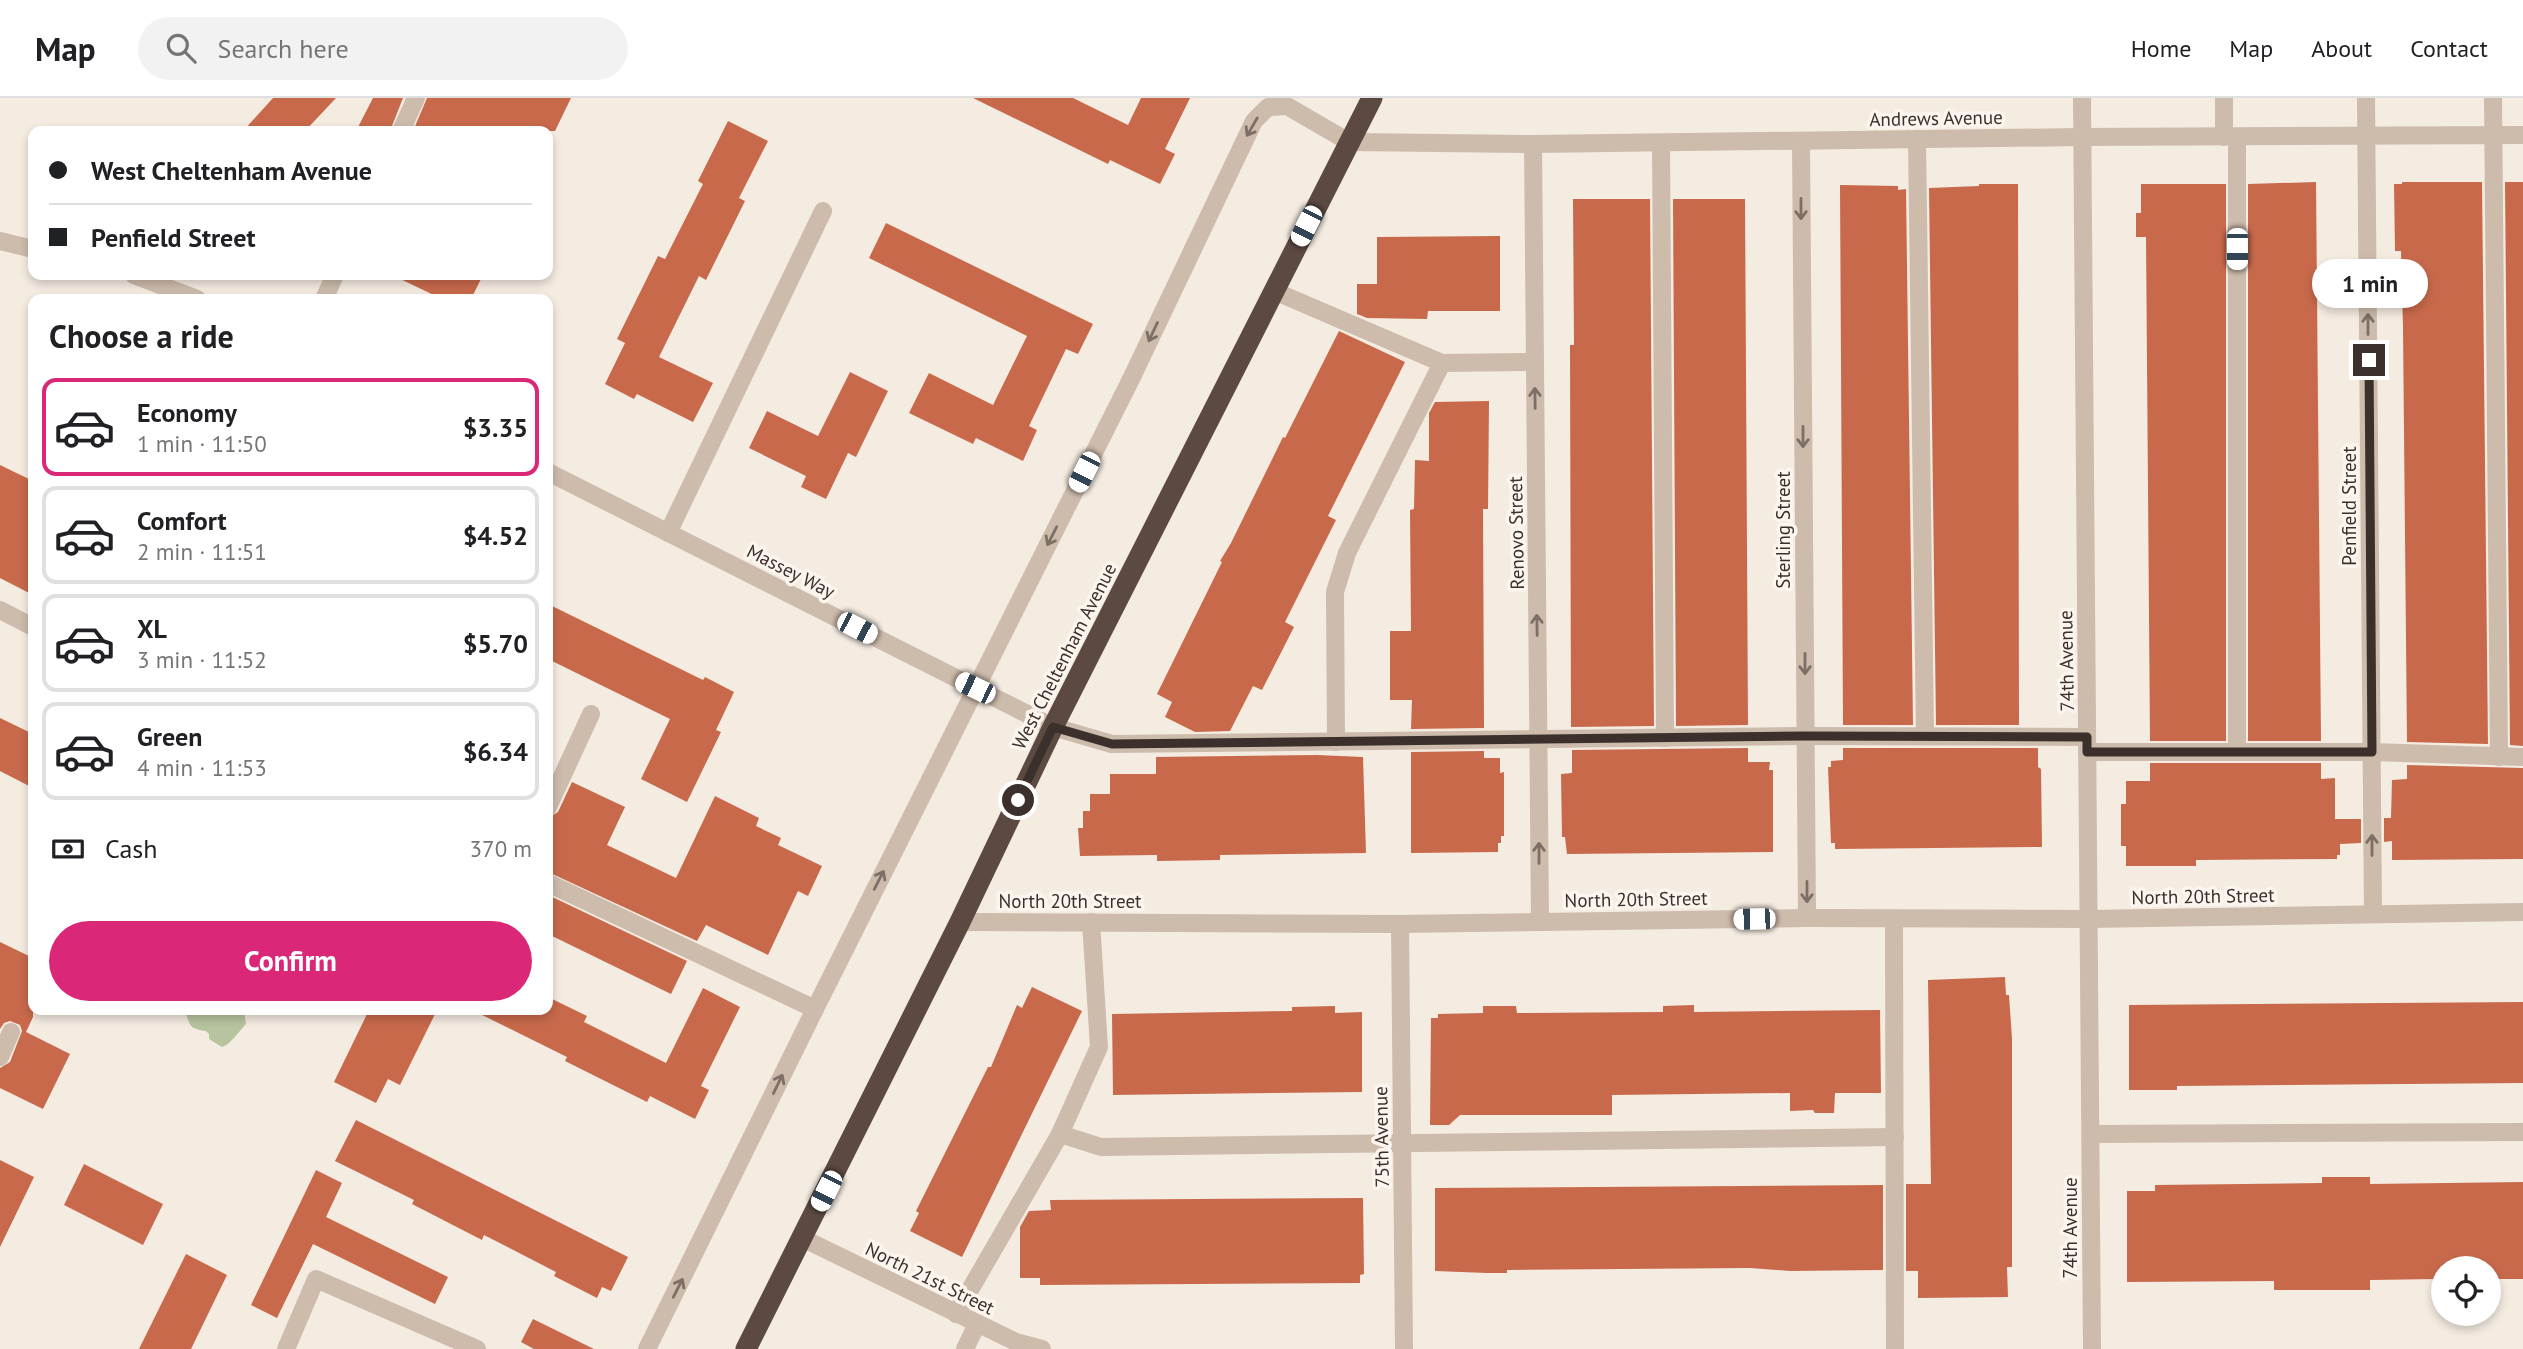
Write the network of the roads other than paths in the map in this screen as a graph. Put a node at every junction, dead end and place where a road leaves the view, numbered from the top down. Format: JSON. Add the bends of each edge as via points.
{"nodes":[{"id":1,"x":416,"y":98,"type":"edge"},
{"id":2,"x":1372,"y":98,"type":"edge"},
{"id":3,"x":2082,"y":98,"type":"edge"},
{"id":4,"x":2224,"y":98,"type":"edge"},
{"id":5,"x":2366,"y":98,"type":"edge"},
{"id":6,"x":2493,"y":98,"type":"edge"},
{"id":7,"x":403,"y":126,"type":"edge"},
{"id":8,"x":2493,"y":135,"type":"junction"},
{"id":9,"x":2523,"y":135,"type":"edge"},
{"id":10,"x":2367,"y":136,"type":"junction"},
{"id":11,"x":2082,"y":137,"type":"junction"},
{"id":12,"x":2230,"y":137,"type":"junction"},
{"id":13,"x":1917,"y":139,"type":"junction"},
{"id":14,"x":1801,"y":141,"type":"junction"},
{"id":15,"x":1349,"y":142,"type":"junction"},
{"id":16,"x":1661,"y":143,"type":"junction"},
{"id":17,"x":1533,"y":144,"type":"junction"},
{"id":18,"x":823,"y":211,"type":"dead end"},
{"id":19,"x":0,"y":241,"type":"edge"},
{"id":20,"x":28,"y":248,"type":"edge"},
{"id":21,"x":147,"y":280,"type":"edge"},
{"id":22,"x":1274,"y":291,"type":"junction"},
{"id":23,"x":184,"y":294,"type":"edge"},
{"id":24,"x":1535,"y":362,"type":"junction"},
{"id":25,"x":1442,"y":363,"type":"junction"},
{"id":26,"x":553,"y":475,"type":"edge"},
{"id":27,"x":668,"y":533,"type":"junction"},
{"id":28,"x":0,"y":610,"type":"edge"},
{"id":29,"x":28,"y":624,"type":"edge"},
{"id":30,"x":975,"y":688,"type":"junction"},
{"id":31,"x":591,"y":714,"type":"dead end"},
{"id":32,"x":1053,"y":727,"type":"junction"},
{"id":33,"x":1805,"y":736,"type":"junction"},
{"id":34,"x":1925,"y":736,"type":"junction"},
{"id":35,"x":1665,"y":738,"type":"junction"},
{"id":36,"x":1538,"y":740,"type":"junction"},
{"id":37,"x":1336,"y":742,"type":"junction"},
{"id":38,"x":2087,"y":744,"type":"junction"},
{"id":39,"x":2237,"y":752,"type":"junction"},
{"id":40,"x":2372,"y":752,"type":"junction"},
{"id":41,"x":2499,"y":757,"type":"junction"},
{"id":42,"x":2523,"y":757,"type":"edge"},
{"id":43,"x":553,"y":796,"type":"edge"},
{"id":44,"x":553,"y":885,"type":"edge"},
{"id":45,"x":2523,"y":912,"type":"edge"},
{"id":46,"x":2373,"y":914,"type":"junction"},
{"id":47,"x":1807,"y":918,"type":"junction"},
{"id":48,"x":1894,"y":919,"type":"junction"},
{"id":49,"x":2089,"y":919,"type":"junction"},
{"id":50,"x":1540,"y":921,"type":"junction"},
{"id":51,"x":960,"y":922,"type":"junction"},
{"id":52,"x":1091,"y":922,"type":"junction"},
{"id":53,"x":1400,"y":924,"type":"junction"},
{"id":54,"x":815,"y":1009,"type":"junction"},
{"id":55,"x":11,"y":1032,"type":"dead end"},
{"id":56,"x":0,"y":1058,"type":"edge"},
{"id":57,"x":2523,"y":1132,"type":"edge"},
{"id":58,"x":1060,"y":1134,"type":"junction"},
{"id":59,"x":2091,"y":1134,"type":"junction"},
{"id":60,"x":1895,"y":1138,"type":"junction"},
{"id":61,"x":1402,"y":1142,"type":"junction"},
{"id":62,"x":802,"y":1238,"type":"junction"},
{"id":63,"x":956,"y":1314,"type":"junction"},
{"id":64,"x":977,"y":1324,"type":"junction"},
{"id":65,"x":286,"y":1349,"type":"edge"},
{"id":66,"x":477,"y":1349,"type":"edge"},
{"id":67,"x":647,"y":1349,"type":"edge"},
{"id":68,"x":746,"y":1349,"type":"edge"},
{"id":69,"x":965,"y":1349,"type":"edge"},
{"id":70,"x":1042,"y":1349,"type":"edge"},
{"id":71,"x":1404,"y":1349,"type":"edge"},
{"id":72,"x":1895,"y":1349,"type":"edge"},
{"id":73,"x":2092,"y":1349,"type":"edge"}],
"edges":[{"from":1,"to":7,"type":"street"},
{"from":2,"to":15,"type":"highway","name":"West Cheltenham Avenue"},
{"from":3,"to":11,"type":"street","name":"74th Avenue"},
{"from":4,"to":12,"type":"street"},
{"from":5,"to":10,"type":"street","name":"Penfield Street"},
{"from":6,"to":8,"type":"street"},
{"from":8,"to":9,"type":"street","name":"Andrews Avenue"},
{"from":8,"to":10,"type":"street","name":"Andrews Avenue"},
{"from":8,"to":41,"type":"street"},
{"from":10,"to":12,"type":"street","name":"Andrews Avenue"},
{"from":40,"to":10,"type":"street","name":"Penfield Street","one_way":true},
{"from":11,"to":12,"type":"street","name":"Andrews Avenue"},
{"from":11,"to":13,"type":"street","name":"Andrews Avenue"},
{"from":11,"to":38,"type":"street","name":"74th Avenue"},
{"from":12,"to":39,"type":"street"},
{"from":13,"to":14,"type":"street","name":"Andrews Avenue"},
{"from":13,"to":34,"type":"street"},
{"from":14,"to":16,"type":"street","name":"Andrews Avenue"},
{"from":14,"to":33,"type":"street","name":"Sterling Street","one_way":true},
{"from":15,"to":17,"type":"street","name":"Andrews Avenue"},
{"from":15,"to":22,"type":"highway","name":"West Cheltenham Avenue"},
{"from":15,"to":30,"type":"street","one_way":true,"via":[[1287,106],[1268,107],[1254,121],[1132,377]]},
{"from":16,"to":17,"type":"street","name":"Andrews Avenue"},
{"from":16,"to":35,"type":"street"},
{"from":17,"to":24,"type":"street","name":"Renovo Street"},
{"from":18,"to":27,"type":"street"},
{"from":19,"to":20,"type":"street"},
{"from":21,"to":23,"type":"street"},
{"from":22,"to":25,"type":"street"},
{"from":22,"to":32,"type":"highway","name":"West Cheltenham Avenue"},
{"from":24,"to":25,"type":"street"},
{"from":36,"to":24,"type":"street","name":"Renovo Street","one_way":true},
{"from":25,"to":37,"type":"street","via":[[1347,552],[1335,592]]},
{"from":26,"to":27,"type":"street","name":"Massey Way"},
{"from":27,"to":30,"type":"street","name":"Massey Way"},
{"from":28,"to":29,"type":"street"},
{"from":30,"to":32,"type":"street","name":"Massey Way"},
{"from":54,"to":30,"type":"street","one_way":true},
{"from":31,"to":43,"type":"street"},
{"from":32,"to":37,"type":"street","name":"Massey Way","via":[[1112,744]]},
{"from":32,"to":51,"type":"highway","name":"West Cheltenham Avenue"},
{"from":33,"to":34,"type":"street","name":"Massey Way"},
{"from":33,"to":35,"type":"street","name":"Massey Way"},
{"from":33,"to":47,"type":"street","name":"Sterling Street","one_way":true},
{"from":34,"to":38,"type":"street","name":"Massey Way"},
{"from":35,"to":36,"type":"street","name":"Massey Way"},
{"from":36,"to":37,"type":"street","name":"Massey Way"},
{"from":50,"to":36,"type":"street","name":"Renovo Street","one_way":true},
{"from":38,"to":39,"type":"street","name":"Massey Way"},
{"from":38,"to":49,"type":"street","name":"74th Avenue"},
{"from":39,"to":40,"type":"street","name":"Massey Way"},
{"from":40,"to":41,"type":"street","name":"Massey Way"},
{"from":46,"to":40,"type":"street","name":"Penfield Street","one_way":true},
{"from":41,"to":42,"type":"street","name":"Massey Way"},
{"from":44,"to":54,"type":"street"},
{"from":45,"to":46,"type":"street","name":"North 20th Street"},
{"from":46,"to":49,"type":"street","name":"North 20th Street"},
{"from":47,"to":48,"type":"street","name":"North 20th Street"},
{"from":47,"to":50,"type":"street","name":"North 20th Street"},
{"from":48,"to":49,"type":"street","name":"North 20th Street"},
{"from":48,"to":60,"type":"street"},
{"from":49,"to":59,"type":"street","name":"74th Avenue"},
{"from":50,"to":53,"type":"street","name":"North 20th Street"},
{"from":51,"to":52,"type":"street","name":"North 20th Street"},
{"from":51,"to":62,"type":"highway","name":"West Cheltenham Avenue"},
{"from":52,"to":53,"type":"street","name":"North 20th Street"},
{"from":52,"to":58,"type":"street","via":[[1099,1047]]},
{"from":53,"to":61,"type":"street","name":"75th Avenue"},
{"from":67,"to":54,"type":"street","one_way":true},
{"from":55,"to":56,"type":"street"},
{"from":57,"to":59,"type":"street"},
{"from":58,"to":61,"type":"street","via":[[1101,1147]]},
{"from":58,"to":63,"type":"street"},
{"from":59,"to":73,"type":"street","name":"74th Avenue"},
{"from":60,"to":61,"type":"street"},
{"from":60,"to":72,"type":"street"},
{"from":61,"to":71,"type":"street","name":"75th Avenue"},
{"from":62,"to":63,"type":"street","name":"North 21st Street"},
{"from":62,"to":68,"type":"highway","name":"West Cheltenham Avenue"},
{"from":63,"to":64,"type":"street","name":"North 21st Street"},
{"from":64,"to":69,"type":"street"},
{"from":64,"to":70,"type":"street","name":"North 21st Street"},
{"from":65,"to":66,"type":"street","via":[[316,1279]]}]}
